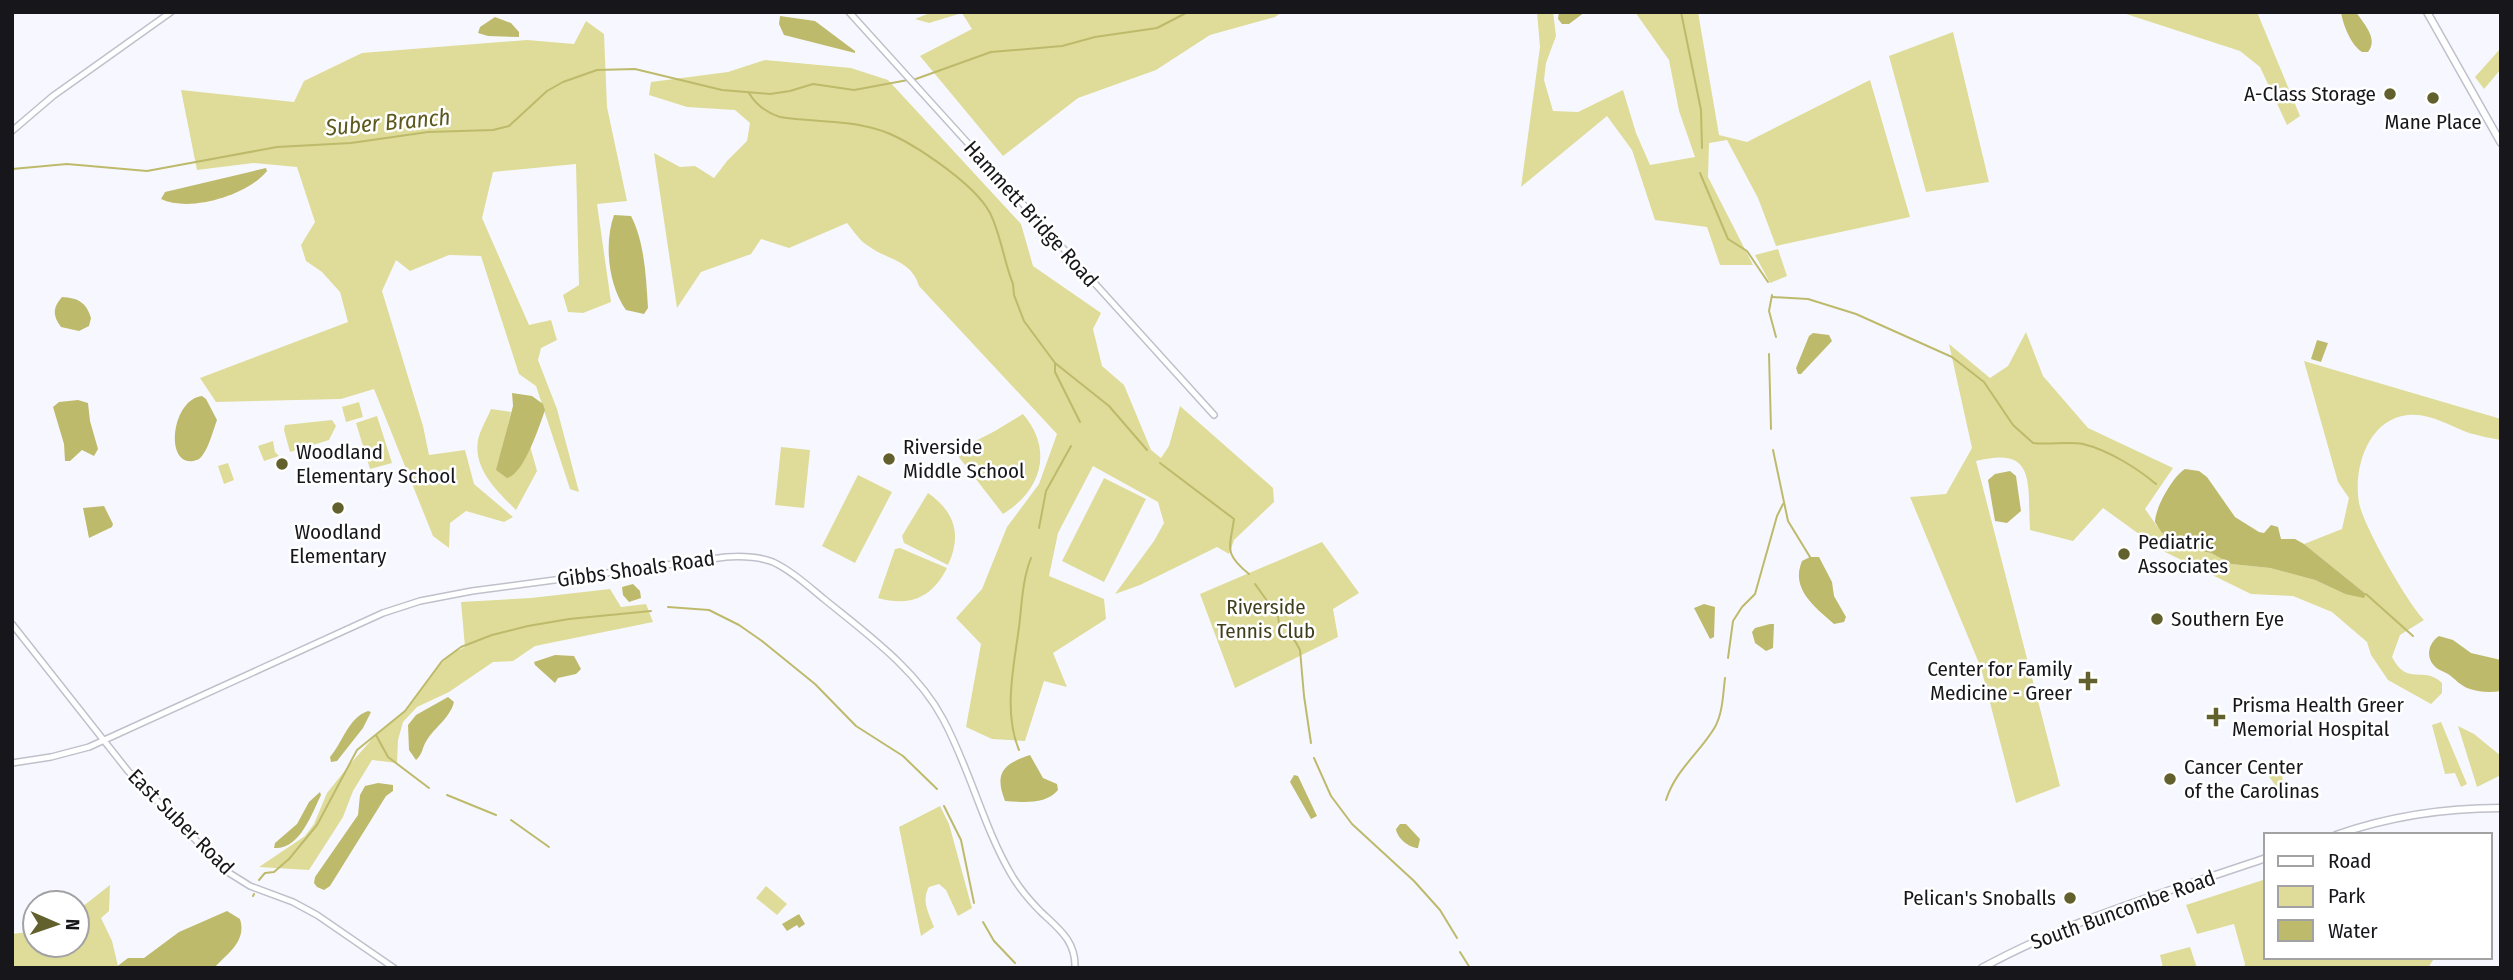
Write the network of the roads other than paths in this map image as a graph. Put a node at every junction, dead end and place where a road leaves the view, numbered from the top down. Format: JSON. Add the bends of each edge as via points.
{"nodes":[{"id":1,"x":171,"y":12,"type":"edge"},
{"id":2,"x":849,"y":12,"type":"edge"},
{"id":3,"x":2427,"y":12,"type":"edge"},
{"id":4,"x":12,"y":131,"type":"edge"},
{"id":5,"x":2501,"y":143,"type":"edge"},
{"id":6,"x":1214,"y":415,"type":"dead end"},
{"id":7,"x":12,"y":624,"type":"edge"},
{"id":8,"x":104,"y":740,"type":"junction"},
{"id":9,"x":12,"y":763,"type":"edge"},
{"id":10,"x":2501,"y":808,"type":"edge"},
{"id":11,"x":2343,"y":833,"type":"edge"},
{"id":12,"x":2264,"y":859,"type":"edge"},
{"id":13,"x":394,"y":968,"type":"edge"},
{"id":14,"x":1076,"y":968,"type":"edge"},
{"id":15,"x":1982,"y":968,"type":"edge"}],
"edges":[{"from":1,"to":4,"type":"street"},
{"from":2,"to":6,"type":"street","name":"Hammett Bridge Road"},
{"from":3,"to":5,"type":"main road"},
{"from":7,"to":8,"type":"street","name":"East Suber Road"},
{"from":8,"to":9,"type":"street","name":"Gibbs Shoals Road","via":[[64,754]]},
{"from":8,"to":13,"type":"street","name":"East Suber Road","via":[[143,788],[226,871],[317,915]]},
{"from":8,"to":14,"type":"street","name":"Gibbs Shoals Road","via":[[407,605],[472,591],[726,557],[765,560],[793,574],[845,616],[924,690],[959,751],[1001,856],[1029,899],[1061,928],[1071,943]]},
{"from":10,"to":11,"type":"main road","via":[[2426,812]]},
{"from":12,"to":15,"type":"main road","name":"South Buncombe Road","via":[[2082,921]]}]}
